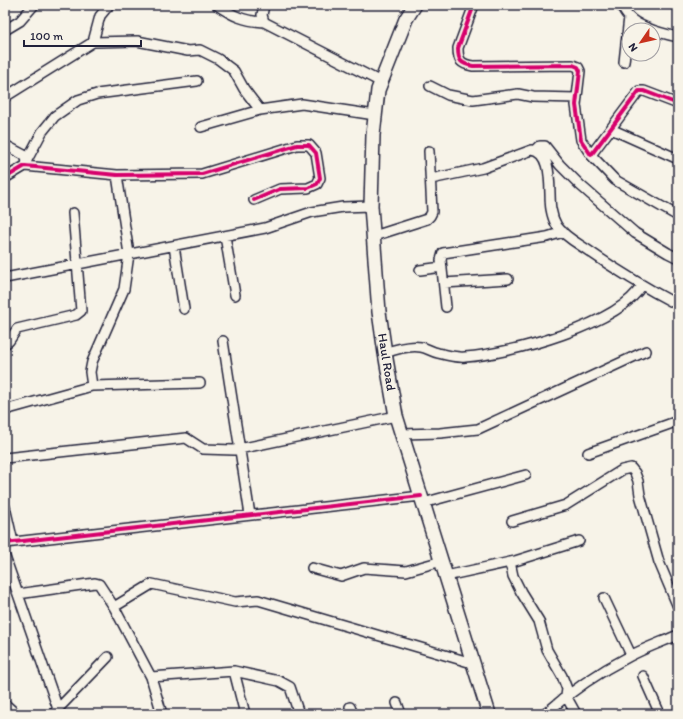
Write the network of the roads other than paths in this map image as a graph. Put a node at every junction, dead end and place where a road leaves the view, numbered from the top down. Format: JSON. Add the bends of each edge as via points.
{"nodes":[{"id":1,"x":34,"y":5,"type":"edge"},
{"id":2,"x":109,"y":5,"type":"edge"},
{"id":3,"x":217,"y":5,"type":"edge"},
{"id":4,"x":264,"y":5,"type":"edge"},
{"id":5,"x":415,"y":5,"type":"edge"},
{"id":6,"x":474,"y":5,"type":"edge"},
{"id":7,"x":621,"y":5,"type":"edge"},
{"id":8,"x":629,"y":17,"type":"junction"},
{"id":9,"x":264,"y":22,"type":"junction"},
{"id":10,"x":628,"y":22,"type":"edge"},
{"id":11,"x":5,"y":30,"type":"edge"},
{"id":12,"x":678,"y":37,"type":"edge"},
{"id":13,"x":93,"y":42,"type":"junction"},
{"id":14,"x":196,"y":81,"type":"dead end"},
{"id":15,"x":381,"y":82,"type":"junction"},
{"id":16,"x":430,"y":86,"type":"dead end"},
{"id":17,"x":5,"y":97,"type":"edge"},
{"id":18,"x":577,"y":98,"type":"junction"},
{"id":19,"x":678,"y":104,"type":"edge"},
{"id":20,"x":260,"y":110,"type":"junction"},
{"id":21,"x":375,"y":115,"type":"junction"},
{"id":22,"x":201,"y":127,"type":"dead end"},
{"id":23,"x":611,"y":129,"type":"junction"},
{"id":24,"x":5,"y":145,"type":"edge"},
{"id":25,"x":536,"y":150,"type":"junction"},
{"id":26,"x":430,"y":151,"type":"dead end"},
{"id":27,"x":591,"y":155,"type":"junction"},
{"id":28,"x":678,"y":159,"type":"edge"},
{"id":29,"x":26,"y":163,"type":"junction"},
{"id":30,"x":117,"y":175,"type":"junction"},
{"id":31,"x":5,"y":178,"type":"edge"},
{"id":32,"x":431,"y":179,"type":"junction"},
{"id":33,"x":254,"y":200,"type":"dead end"},
{"id":34,"x":371,"y":206,"type":"junction"},
{"id":35,"x":73,"y":213,"type":"dead end"},
{"id":36,"x":678,"y":216,"type":"edge"},
{"id":37,"x":563,"y":232,"type":"junction"},
{"id":38,"x":225,"y":236,"type":"junction"},
{"id":39,"x":374,"y":236,"type":"junction"},
{"id":40,"x":174,"y":246,"type":"junction"},
{"id":41,"x":129,"y":254,"type":"junction"},
{"id":42,"x":678,"y":258,"type":"edge"},
{"id":43,"x":76,"y":264,"type":"junction"},
{"id":44,"x":442,"y":267,"type":"junction"},
{"id":45,"x":420,"y":270,"type":"dead end"},
{"id":46,"x":5,"y":278,"type":"edge"},
{"id":47,"x":508,"y":279,"type":"dead end"},
{"id":48,"x":444,"y":283,"type":"junction"},
{"id":49,"x":642,"y":285,"type":"junction"},
{"id":50,"x":235,"y":295,"type":"dead end"},
{"id":51,"x":678,"y":305,"type":"edge"},
{"id":52,"x":446,"y":307,"type":"dead end"},
{"id":53,"x":184,"y":309,"type":"dead end"},
{"id":54,"x":223,"y":341,"type":"dead end"},
{"id":55,"x":5,"y":344,"type":"edge"},
{"id":56,"x":646,"y":351,"type":"dead end"},
{"id":57,"x":385,"y":352,"type":"junction"},
{"id":58,"x":200,"y":383,"type":"dead end"},
{"id":59,"x":92,"y":386,"type":"junction"},
{"id":60,"x":5,"y":410,"type":"edge"},
{"id":61,"x":396,"y":416,"type":"junction"},
{"id":62,"x":678,"y":421,"type":"edge"},
{"id":63,"x":402,"y":434,"type":"junction"},
{"id":64,"x":240,"y":449,"type":"junction"},
{"id":65,"x":588,"y":453,"type":"dead end"},
{"id":66,"x":5,"y":458,"type":"edge"},
{"id":67,"x":526,"y":475,"type":"dead end"},
{"id":68,"x":422,"y":499,"type":"junction"},
{"id":69,"x":5,"y":507,"type":"edge"},
{"id":70,"x":250,"y":515,"type":"junction"},
{"id":71,"x":512,"y":521,"type":"dead end"},
{"id":72,"x":579,"y":541,"type":"dead end"},
{"id":73,"x":9,"y":543,"type":"edge"},
{"id":74,"x":5,"y":557,"type":"edge"},
{"id":75,"x":442,"y":561,"type":"junction"},
{"id":76,"x":510,"y":562,"type":"junction"},
{"id":77,"x":312,"y":568,"type":"dead end"},
{"id":78,"x":446,"y":576,"type":"junction"},
{"id":79,"x":18,"y":594,"type":"junction"},
{"id":80,"x":604,"y":598,"type":"dead end"},
{"id":81,"x":678,"y":607,"type":"edge"},
{"id":82,"x":114,"y":608,"type":"junction"},
{"id":83,"x":678,"y":635,"type":"edge"},
{"id":84,"x":631,"y":655,"type":"junction"},
{"id":85,"x":108,"y":657,"type":"dead end"},
{"id":86,"x":472,"y":663,"type":"junction"},
{"id":87,"x":234,"y":671,"type":"junction"},
{"id":88,"x":643,"y":676,"type":"dead end"},
{"id":89,"x":151,"y":677,"type":"junction"},
{"id":90,"x":566,"y":696,"type":"junction"},
{"id":91,"x":397,"y":703,"type":"dead end"},
{"id":92,"x":5,"y":704,"type":"edge"},
{"id":93,"x":55,"y":712,"type":"edge"},
{"id":94,"x":16,"y":714,"type":"edge"},
{"id":95,"x":162,"y":714,"type":"edge"},
{"id":96,"x":245,"y":714,"type":"edge"},
{"id":97,"x":299,"y":714,"type":"edge"},
{"id":98,"x":401,"y":714,"type":"edge"},
{"id":99,"x":489,"y":714,"type":"edge"},
{"id":100,"x":545,"y":714,"type":"edge"},
{"id":101,"x":576,"y":714,"type":"edge"},
{"id":102,"x":660,"y":714,"type":"edge"}],
"edges":[{"from":1,"to":11,"type":"street","via":[[20,21]]},
{"from":2,"to":13,"type":"street","via":[[100,16]]},
{"from":3,"to":9,"type":"street","via":[[249,21]]},
{"from":4,"to":9,"type":"street"},
{"from":5,"to":15,"type":"main road","name":"Haul Road","via":[[406,19]]},
{"from":6,"to":18,"type":"street","via":[[458,48],[460,61],[473,66],[573,65],[578,67],[580,72]]},
{"from":7,"to":8,"type":"street"},
{"from":8,"to":10,"type":"street"},
{"from":8,"to":12,"type":"street","via":[[654,30]]},
{"from":9,"to":15,"type":"street"},
{"from":13,"to":17,"type":"street"},
{"from":13,"to":20,"type":"street","via":[[137,41],[188,51],[200,50],[234,71]]},
{"from":14,"to":29,"type":"street","via":[[97,94],[78,100],[55,116],[42,132]]},
{"from":15,"to":21,"type":"main road","name":"Haul Road"},
{"from":16,"to":18,"type":"street","via":[[448,95],[473,100],[518,94],[532,97]]},
{"from":18,"to":27,"type":"street","via":[[581,140]]},
{"from":19,"to":23,"type":"street","via":[[639,91]]},
{"from":20,"to":21,"type":"street","via":[[302,104]]},
{"from":20,"to":22,"type":"street"},
{"from":21,"to":34,"type":"main road","name":"Haul Road"},
{"from":23,"to":27,"type":"street"},
{"from":23,"to":28,"type":"street"},
{"from":24,"to":29,"type":"street","via":[[24,155]]},
{"from":25,"to":32,"type":"street","via":[[482,168]]},
{"from":25,"to":37,"type":"street","via":[[543,155],[547,163],[550,209]]},
{"from":25,"to":42,"type":"street","via":[[540,146],[545,146],[580,185],[636,233]]},
{"from":26,"to":32,"type":"street"},
{"from":27,"to":36,"type":"street","via":[[615,180]]},
{"from":29,"to":30,"type":"street"},
{"from":29,"to":31,"type":"street"},
{"from":30,"to":33,"type":"street","via":[[202,174],[297,145],[309,145],[316,153],[320,178],[317,184],[308,188],[280,189]]},
{"from":30,"to":41,"type":"street"},
{"from":32,"to":39,"type":"street","via":[[432,212],[427,219]]},
{"from":34,"to":38,"type":"street","via":[[312,212],[264,228]]},
{"from":34,"to":39,"type":"main road","name":"Haul Road"},
{"from":35,"to":43,"type":"street"},
{"from":37,"to":44,"type":"street","via":[[547,237],[443,253]]},
{"from":37,"to":49,"type":"street","via":[[607,264]]},
{"from":38,"to":40,"type":"street"},
{"from":38,"to":50,"type":"street"},
{"from":39,"to":57,"type":"main road","name":"Haul Road","via":[[379,312]]},
{"from":40,"to":41,"type":"street"},
{"from":40,"to":53,"type":"street"},
{"from":41,"to":43,"type":"street"},
{"from":41,"to":59,"type":"street","via":[[124,289],[92,362]]},
{"from":43,"to":46,"type":"street"},
{"from":43,"to":55,"type":"street","via":[[81,311],[76,316],[17,329]]},
{"from":44,"to":45,"type":"street"},
{"from":44,"to":48,"type":"street"},
{"from":47,"to":48,"type":"street"},
{"from":48,"to":52,"type":"street"},
{"from":49,"to":51,"type":"street"},
{"from":49,"to":57,"type":"street","via":[[637,293],[619,308],[561,336],[463,358],[420,347]]},
{"from":54,"to":64,"type":"street"},
{"from":56,"to":63,"type":"street","via":[[478,429]]},
{"from":57,"to":61,"type":"main road","name":"Haul Road"},
{"from":58,"to":59,"type":"street"},
{"from":59,"to":60,"type":"street"},
{"from":61,"to":63,"type":"main road","name":"Haul Road"},
{"from":61,"to":64,"type":"street"},
{"from":62,"to":65,"type":"street"},
{"from":63,"to":68,"type":"main road","name":"Haul Road"},
{"from":64,"to":66,"type":"street","via":[[203,449],[186,438]]},
{"from":64,"to":70,"type":"street"},
{"from":67,"to":68,"type":"street"},
{"from":68,"to":70,"type":"street"},
{"from":68,"to":75,"type":"main road","name":"Haul Road"},
{"from":69,"to":73,"type":"street"},
{"from":70,"to":73,"type":"street"},
{"from":71,"to":81,"type":"street","via":[[566,505],[622,470],[631,468],[638,481],[659,562]]},
{"from":72,"to":76,"type":"street"},
{"from":74,"to":79,"type":"street"},
{"from":75,"to":77,"type":"street","via":[[406,571],[364,568],[341,576]]},
{"from":75,"to":78,"type":"main road","name":"Haul Road"},
{"from":76,"to":78,"type":"street"},
{"from":76,"to":90,"type":"street","via":[[518,587],[539,621],[547,650],[562,676]]},
{"from":78,"to":86,"type":"main road","name":"Haul Road"},
{"from":79,"to":82,"type":"street","via":[[95,583],[99,584]]},
{"from":79,"to":93,"type":"street"},
{"from":80,"to":84,"type":"street"},
{"from":82,"to":86,"type":"street","via":[[152,584],[235,602],[258,600]]},
{"from":82,"to":89,"type":"street"},
{"from":83,"to":84,"type":"street"},
{"from":84,"to":90,"type":"street"},
{"from":85,"to":93,"type":"street"},
{"from":86,"to":99,"type":"main road","name":"Haul Road"},
{"from":87,"to":89,"type":"street"},
{"from":87,"to":96,"type":"street"},
{"from":87,"to":97,"type":"street","via":[[279,681],[290,687]]},
{"from":88,"to":102,"type":"street"},
{"from":89,"to":95,"type":"street"},
{"from":90,"to":100,"type":"street"},
{"from":90,"to":101,"type":"street"},
{"from":91,"to":98,"type":"street"},
{"from":92,"to":94,"type":"street"}]}
